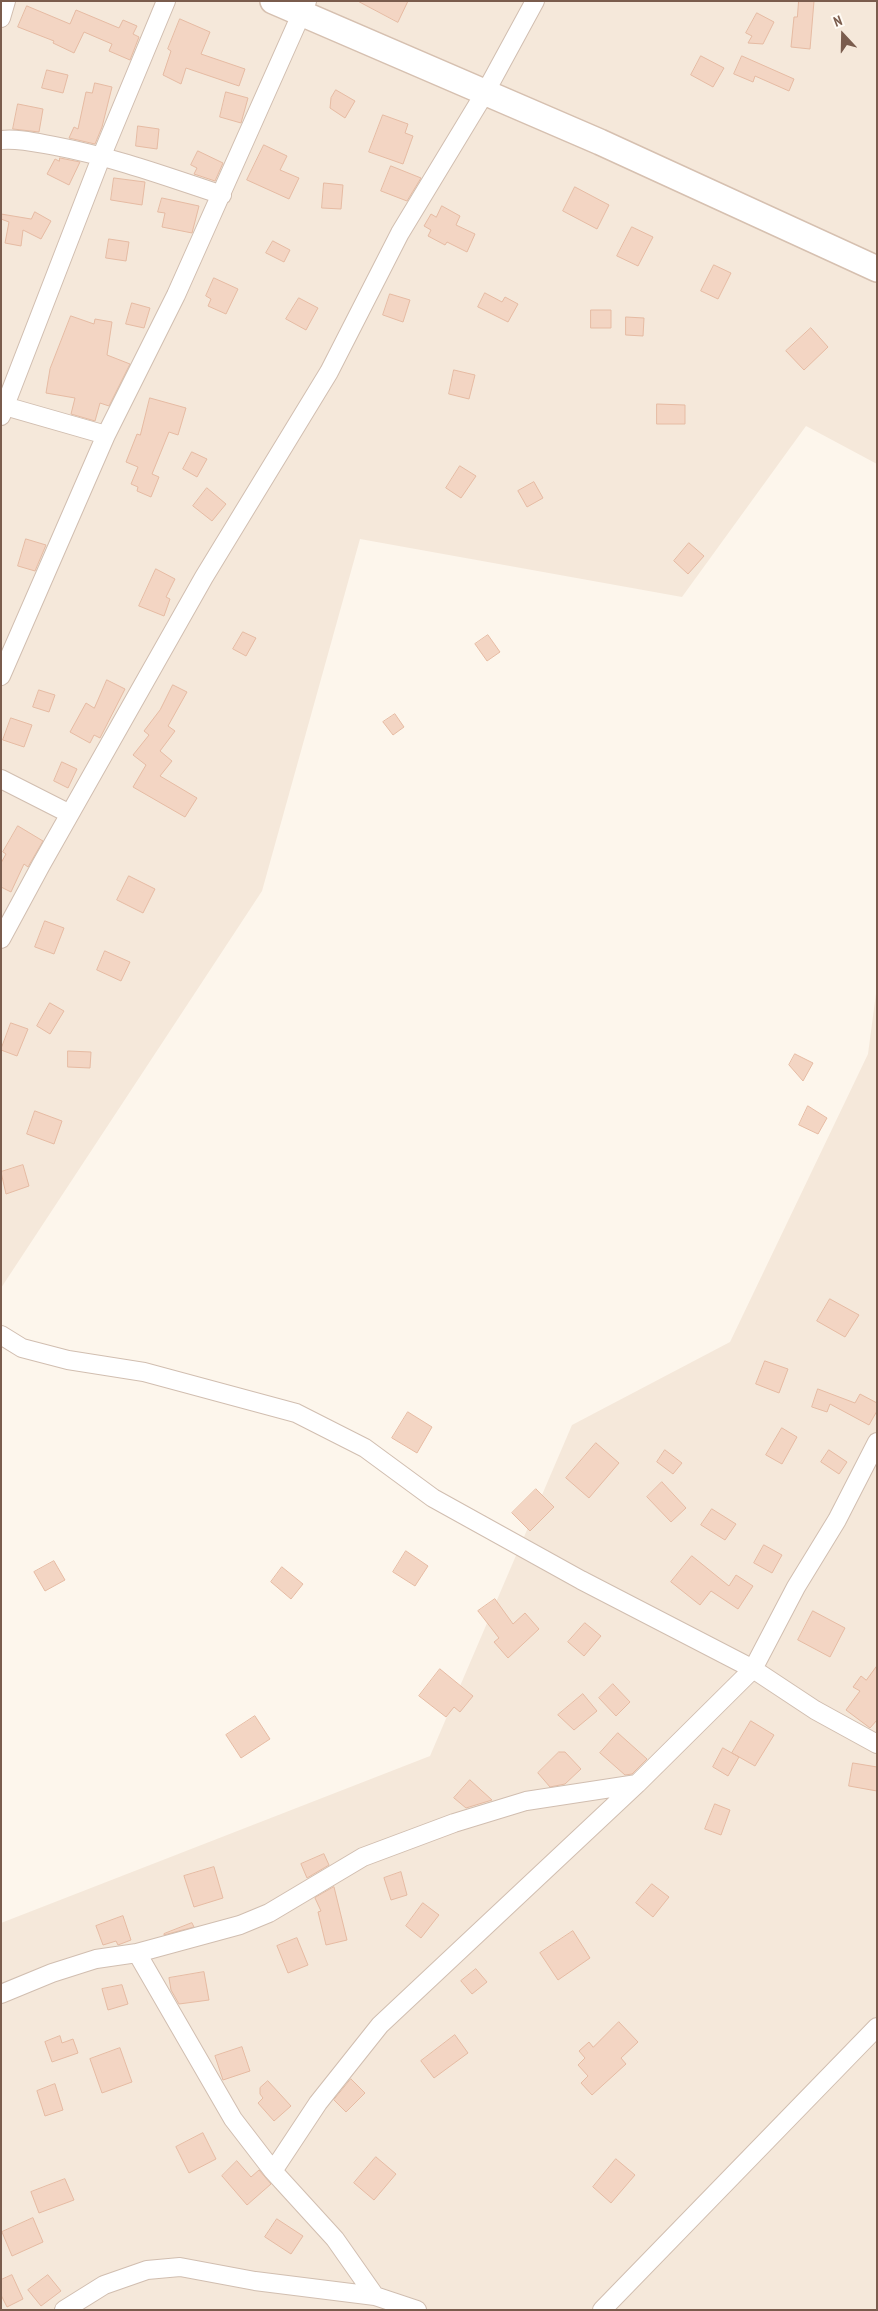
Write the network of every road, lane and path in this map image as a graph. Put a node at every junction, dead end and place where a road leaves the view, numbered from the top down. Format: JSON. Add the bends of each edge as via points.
{"nodes":[{"id":1,"x":6,"y":1,"type":"edge"},
{"id":2,"x":166,"y":1,"type":"edge"},
{"id":3,"x":273,"y":1,"type":"edge"},
{"id":4,"x":535,"y":1,"type":"edge"},
{"id":5,"x":304,"y":8,"type":"edge"},
{"id":6,"x":1,"y":18,"type":"edge"},
{"id":7,"x":486,"y":91,"type":"junction"},
{"id":8,"x":1,"y":140,"type":"edge"},
{"id":9,"x":102,"y":155,"type":"junction"},
{"id":10,"x":222,"y":195,"type":"junction"},
{"id":11,"x":877,"y":269,"type":"edge"},
{"id":12,"x":3,"y":409,"type":"edge"},
{"id":13,"x":106,"y":435,"type":"junction"},
{"id":14,"x":1,"y":676,"type":"edge"},
{"id":15,"x":1,"y":779,"type":"edge"},
{"id":16,"x":70,"y":814,"type":"junction"},
{"id":17,"x":1,"y":939,"type":"edge"},
{"id":18,"x":1,"y":1335,"type":"edge"},
{"id":19,"x":877,"y":1442,"type":"edge"},
{"id":20,"x":753,"y":1669,"type":"junction"},
{"id":21,"x":877,"y":1744,"type":"edge"},
{"id":22,"x":638,"y":1784,"type":"junction"},
{"id":23,"x":137,"y":1953,"type":"junction"},
{"id":24,"x":1,"y":1994,"type":"edge"},
{"id":25,"x":877,"y":2028,"type":"edge"},
{"id":26,"x":273,"y":2171,"type":"junction"},
{"id":27,"x":375,"y":2296,"type":"junction"},
{"id":28,"x":64,"y":2310,"type":"edge"},
{"id":29,"x":417,"y":2310,"type":"edge"},
{"id":30,"x":602,"y":2310,"type":"edge"}],
"edges":[{"from":1,"to":6,"type":"street"},
{"from":2,"to":9,"type":"street"},
{"from":3,"to":5,"type":"street"},
{"from":4,"to":7,"type":"street"},
{"from":5,"to":7,"type":"street"},
{"from":5,"to":10,"type":"street"},
{"from":7,"to":11,"type":"street"},
{"from":7,"to":16,"type":"street","via":[[400,233],[329,372],[204,577]]},
{"from":8,"to":9,"type":"street","via":[[45,144]]},
{"from":9,"to":10,"type":"street"},
{"from":9,"to":12,"type":"street"},
{"from":10,"to":13,"type":"street"},
{"from":12,"to":13,"type":"street"},
{"from":13,"to":14,"type":"street"},
{"from":15,"to":16,"type":"street"},
{"from":16,"to":17,"type":"street"},
{"from":18,"to":20,"type":"street","via":[[22,1348],[68,1360],[144,1372],[296,1413],[365,1448],[433,1498]]},
{"from":19,"to":20,"type":"street"},
{"from":20,"to":21,"type":"street","via":[[815,1710]]},
{"from":20,"to":22,"type":"street"},
{"from":22,"to":23,"type":"street","via":[[526,1801],[454,1823],[363,1857],[269,1913],[240,1925]]},
{"from":22,"to":26,"type":"street","via":[[380,2025],[318,2103]]},
{"from":23,"to":24,"type":"street","via":[[96,1959]]},
{"from":23,"to":26,"type":"street","via":[[233,2119]]},
{"from":25,"to":30,"type":"street"},
{"from":26,"to":27,"type":"street","via":[[335,2239]]},
{"from":27,"to":28,"type":"street","via":[[255,2281],[180,2267],[148,2270],[104,2286]]},
{"from":27,"to":29,"type":"street"}]}
